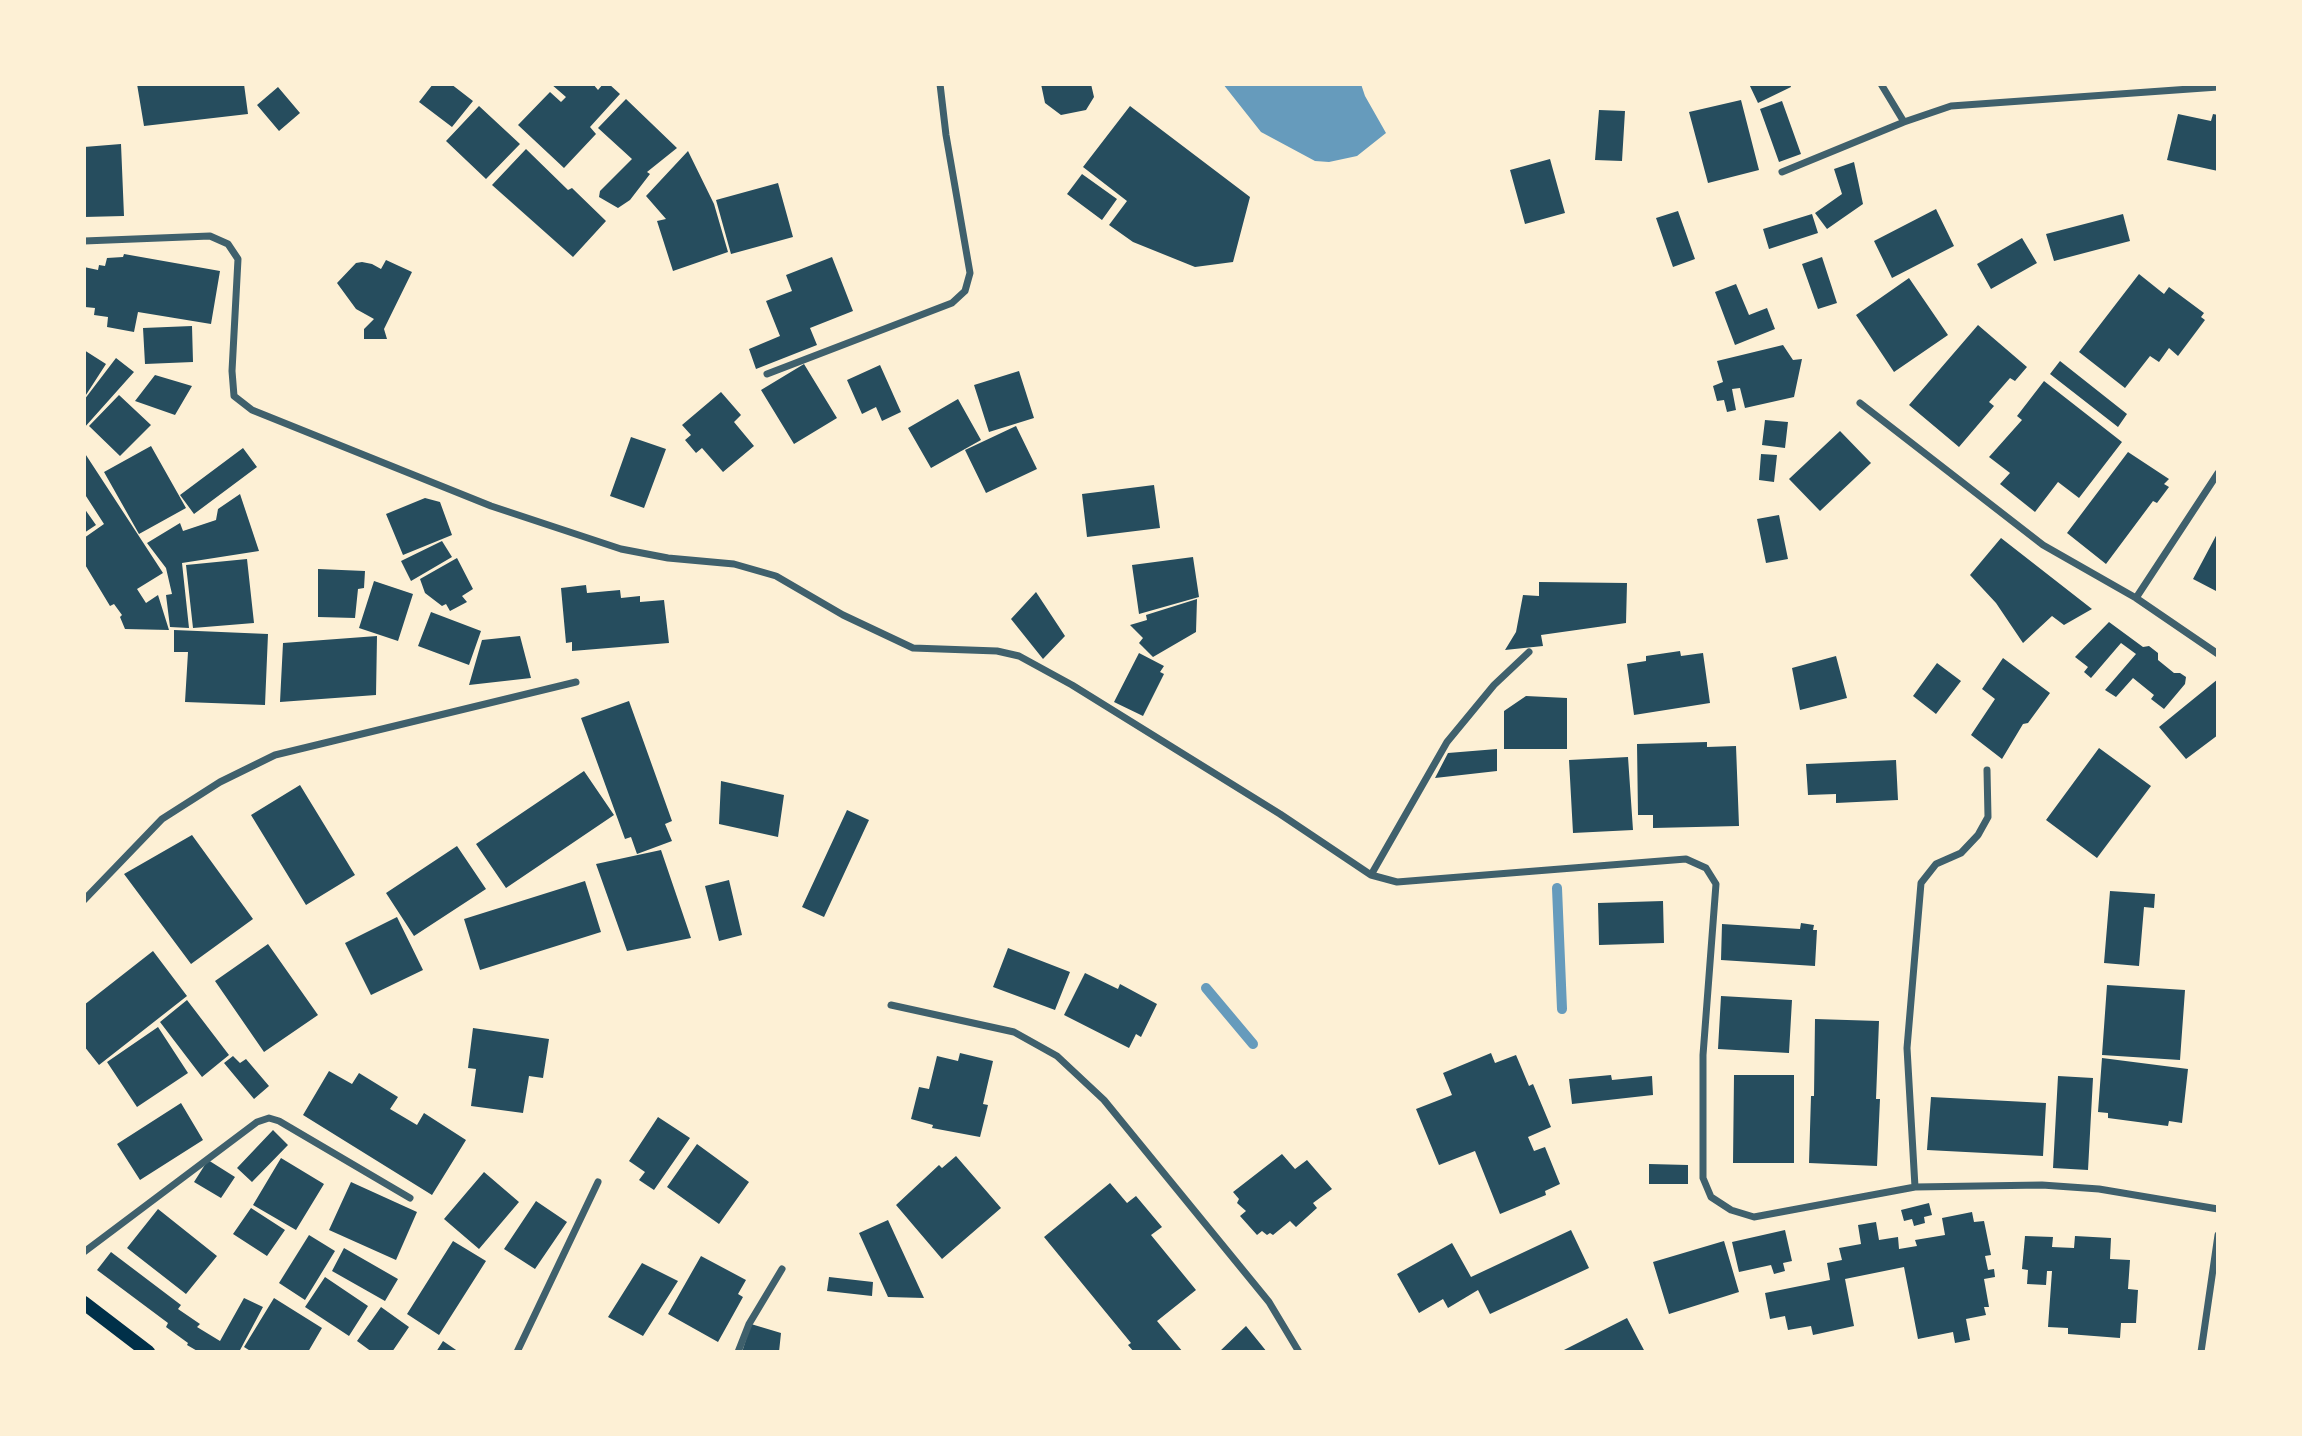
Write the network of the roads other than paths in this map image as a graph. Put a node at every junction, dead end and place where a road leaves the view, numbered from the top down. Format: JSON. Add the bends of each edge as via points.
{"nodes":[{"id":1,"x":940,"y":84,"type":"edge"},
{"id":2,"x":1881,"y":84,"type":"edge"},
{"id":3,"x":2218,"y":87,"type":"edge"},
{"id":4,"x":1904,"y":122,"type":"junction"},
{"id":5,"x":1782,"y":172,"type":"dead end"},
{"id":6,"x":84,"y":240,"type":"edge"},
{"id":7,"x":767,"y":374,"type":"dead end"},
{"id":8,"x":1860,"y":403,"type":"dead end"},
{"id":9,"x":2218,"y":473,"type":"edge"},
{"id":10,"x":2136,"y":598,"type":"junction"},
{"id":11,"x":1529,"y":652,"type":"dead end"},
{"id":12,"x":2218,"y":654,"type":"edge"},
{"id":13,"x":576,"y":682,"type":"dead end"},
{"id":14,"x":1987,"y":770,"type":"dead end"},
{"id":15,"x":1371,"y":875,"type":"junction"},
{"id":16,"x":84,"y":900,"type":"edge"},
{"id":17,"x":891,"y":1005,"type":"dead end"},
{"id":18,"x":598,"y":1182,"type":"dead end"},
{"id":19,"x":1915,"y":1187,"type":"junction"},
{"id":20,"x":410,"y":1198,"type":"dead end"},
{"id":21,"x":2218,"y":1209,"type":"edge"},
{"id":22,"x":2218,"y":1235,"type":"edge"},
{"id":23,"x":84,"y":1252,"type":"edge"},
{"id":24,"x":782,"y":1269,"type":"dead end"},
{"id":25,"x":84,"y":1303,"type":"edge"},
{"id":26,"x":148,"y":1352,"type":"edge"},
{"id":27,"x":517,"y":1352,"type":"edge"},
{"id":28,"x":738,"y":1352,"type":"edge"},
{"id":29,"x":1299,"y":1352,"type":"edge"},
{"id":30,"x":2201,"y":1352,"type":"edge"}],
"edges":[{"from":1,"to":7,"type":"street","via":[[970,273],[965,291],[952,303]]},
{"from":2,"to":4,"type":"street"},
{"from":3,"to":4,"type":"street","via":[[1951,106]]},
{"from":4,"to":5,"type":"street"},
{"from":6,"to":15,"type":"street","via":[[210,236],[228,244],[238,258],[234,396],[252,410],[491,506],[621,549],[734,564],[776,576],[913,648],[1019,656],[1280,814]]},
{"from":8,"to":10,"type":"street","via":[[2043,545]]},
{"from":9,"to":10,"type":"street"},
{"from":10,"to":12,"type":"street"},
{"from":11,"to":15,"type":"street","via":[[1494,685],[1447,742]]},
{"from":13,"to":16,"type":"street","via":[[275,755],[220,782],[162,819]]},
{"from":14,"to":19,"type":"street","via":[[1988,817],[1978,835],[1961,853],[1936,864],[1921,883],[1907,1048]]},
{"from":15,"to":19,"type":"street","via":[[1397,882],[1686,859],[1706,869],[1716,884],[1703,1055],[1703,1178],[1711,1198],[1754,1217]]},
{"from":17,"to":29,"type":"street","via":[[1014,1032],[1057,1056],[1104,1100],[1269,1302]]},
{"from":18,"to":27,"type":"street"},
{"from":19,"to":21,"type":"street","via":[[2099,1189]]},
{"from":20,"to":23,"type":"street","via":[[269,1118],[257,1122]]},
{"from":22,"to":30,"type":"street"},
{"from":24,"to":28,"type":"street"},
{"from":25,"to":26,"type":"main road"}]}
